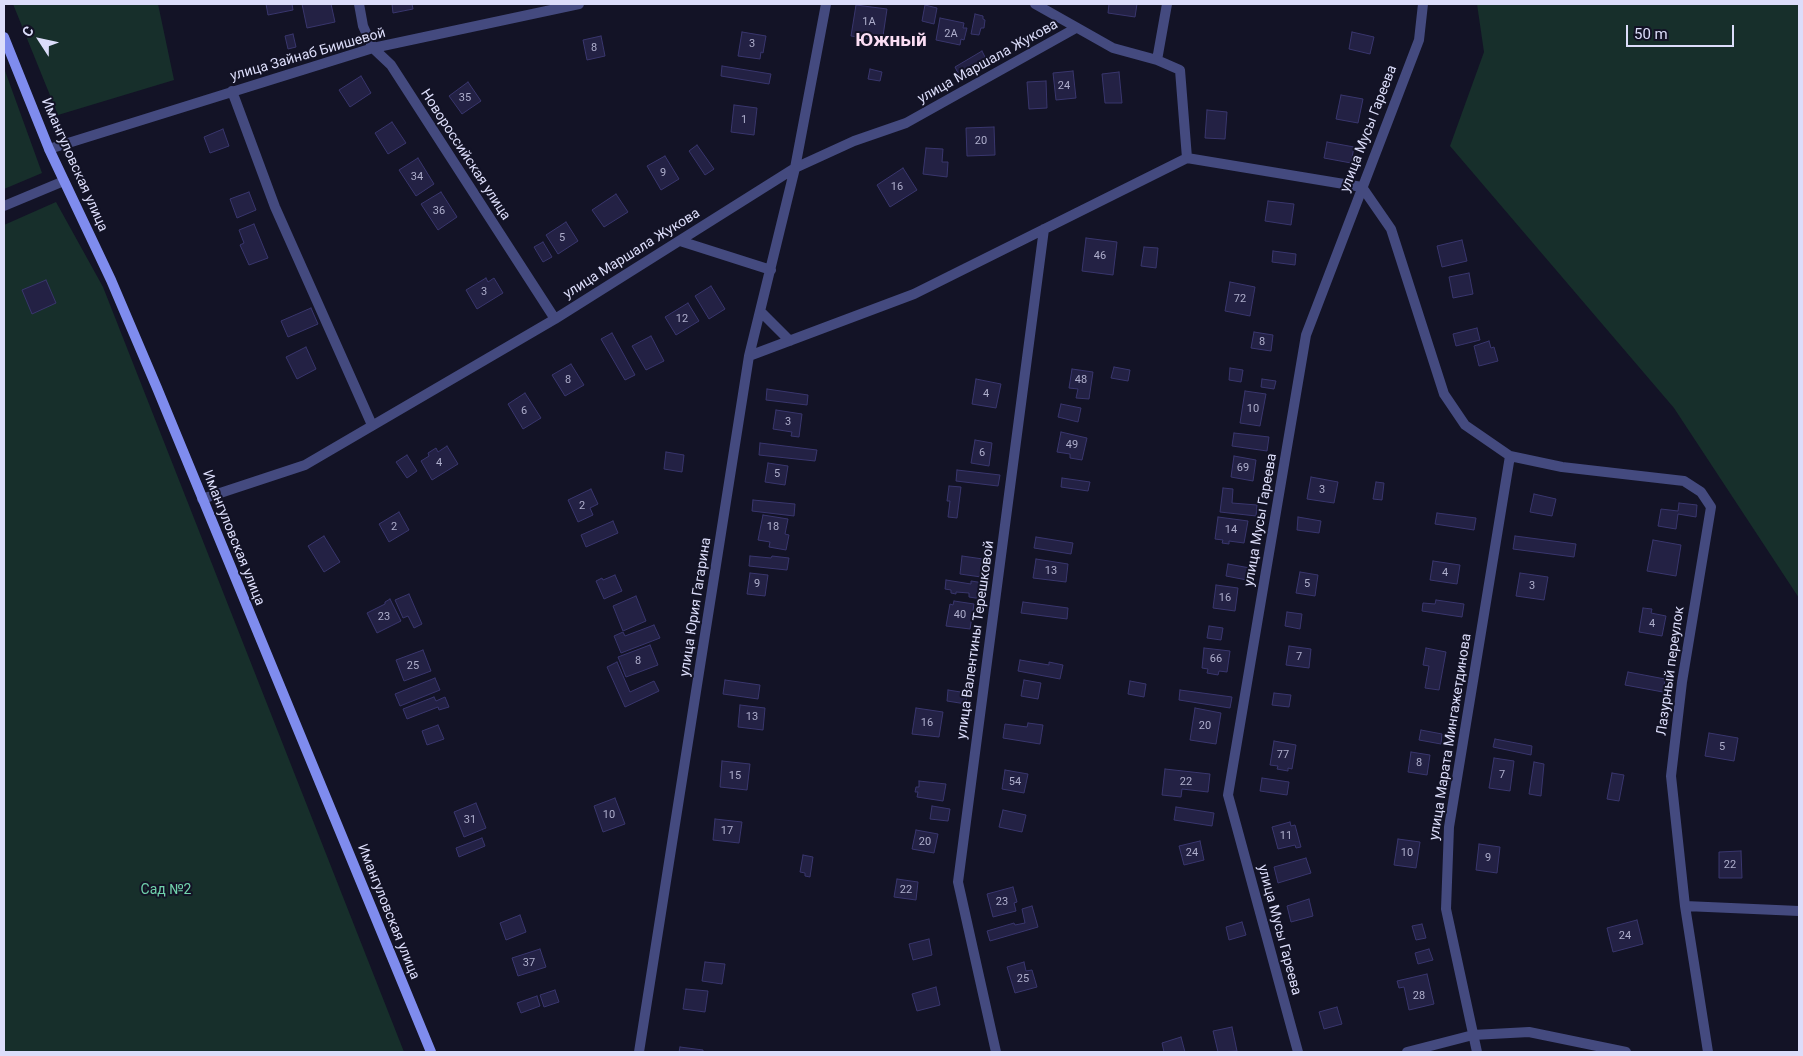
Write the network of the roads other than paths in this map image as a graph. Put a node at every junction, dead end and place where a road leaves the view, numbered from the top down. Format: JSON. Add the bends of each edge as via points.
{"nodes":[{"id":1,"x":359,"y":4,"type":"edge"},
{"id":2,"x":579,"y":4,"type":"edge"},
{"id":3,"x":826,"y":4,"type":"edge"},
{"id":4,"x":1035,"y":4,"type":"edge"},
{"id":5,"x":1167,"y":4,"type":"edge"},
{"id":6,"x":1424,"y":4,"type":"edge"},
{"id":7,"x":1076,"y":28,"type":"junction"},
{"id":8,"x":4,"y":37,"type":"edge"},
{"id":9,"x":373,"y":48,"type":"junction"},
{"id":10,"x":1157,"y":60,"type":"junction"},
{"id":11,"x":232,"y":92,"type":"junction"},
{"id":12,"x":50,"y":150,"type":"junction"},
{"id":13,"x":1187,"y":158,"type":"junction"},
{"id":14,"x":795,"y":168,"type":"junction"},
{"id":15,"x":64,"y":181,"type":"junction"},
{"id":16,"x":1362,"y":187,"type":"junction"},
{"id":17,"x":4,"y":206,"type":"edge"},
{"id":18,"x":1044,"y":229,"type":"junction"},
{"id":19,"x":680,"y":241,"type":"junction"},
{"id":20,"x":770,"y":270,"type":"junction"},
{"id":21,"x":760,"y":311,"type":"junction"},
{"id":22,"x":555,"y":319,"type":"junction"},
{"id":23,"x":790,"y":340,"type":"junction"},
{"id":24,"x":749,"y":356,"type":"junction"},
{"id":25,"x":372,"y":425,"type":"junction"},
{"id":26,"x":1510,"y":456,"type":"junction"},
{"id":27,"x":202,"y":499,"type":"junction"},
{"id":28,"x":1685,"y":906,"type":"junction"},
{"id":29,"x":1799,"y":911,"type":"edge"},
{"id":30,"x":1472,"y":1035,"type":"junction"},
{"id":31,"x":431,"y":1052,"type":"edge"},
{"id":32,"x":639,"y":1052,"type":"edge"},
{"id":33,"x":996,"y":1052,"type":"edge"},
{"id":34,"x":1298,"y":1052,"type":"edge"},
{"id":35,"x":1407,"y":1052,"type":"edge"},
{"id":36,"x":1477,"y":1052,"type":"edge"},
{"id":37,"x":1626,"y":1052,"type":"edge"},
{"id":38,"x":1708,"y":1052,"type":"edge"}],
"edges":[{"from":1,"to":9,"type":"street","name":"Новороссийская улица","via":[[363,26]]},
{"from":2,"to":9,"type":"street","name":"улица Зайнаб Биишевой"},
{"from":3,"to":14,"type":"street","name":"улица Юрия Гагарина"},
{"from":4,"to":7,"type":"street"},
{"from":5,"to":10,"type":"street"},
{"from":6,"to":16,"type":"street","name":"улица Мусы Гареева","via":[[1419,40]]},
{"from":7,"to":10,"type":"street","via":[[1113,48]]},
{"from":7,"to":14,"type":"street","name":"улица Маршала Жукова","via":[[906,123],[854,141]]},
{"from":8,"to":12,"type":"street","name":"Имангуловская улица"},
{"from":9,"to":11,"type":"street","name":"улица Зайнаб Биишевой"},
{"from":9,"to":22,"type":"street","name":"Новороссийская улица","via":[[391,65]]},
{"from":10,"to":13,"type":"street","via":[[1180,70]]},
{"from":11,"to":12,"type":"street","name":"улица Зайнаб Биишевой"},
{"from":11,"to":25,"type":"street","via":[[275,207]]},
{"from":12,"to":15,"type":"street","name":"Имангуловская улица"},
{"from":13,"to":16,"type":"street"},
{"from":13,"to":18,"type":"street"},
{"from":14,"to":19,"type":"street","name":"улица Маршала Жукова"},
{"from":14,"to":20,"type":"street","name":"улица Юрия Гагарина"},
{"from":15,"to":17,"type":"street"},
{"from":15,"to":27,"type":"street","name":"Имангуловская улица","via":[[111,280]]},
{"from":16,"to":26,"type":"street","via":[[1391,229],[1444,394],[1465,425]]},
{"from":16,"to":34,"type":"street","name":"улица Мусы Гареева","via":[[1306,335],[1228,795]]},
{"from":18,"to":23,"type":"street","via":[[914,294]]},
{"from":18,"to":33,"type":"street","name":"улица Валентины Терешковой","via":[[958,882]]},
{"from":19,"to":20,"type":"street"},
{"from":19,"to":22,"type":"street","name":"улица Маршала Жукова"},
{"from":20,"to":21,"type":"street","name":"улица Юрия Гагарина"},
{"from":21,"to":23,"type":"street"},
{"from":21,"to":24,"type":"street","name":"улица Юрия Гагарина"},
{"from":22,"to":25,"type":"street","name":"улица Маршала Жукова"},
{"from":23,"to":24,"type":"street"},
{"from":24,"to":32,"type":"street","name":"улица Юрия Гагарина"},
{"from":25,"to":27,"type":"street","name":"улица Маршала Жукова","via":[[305,465]]},
{"from":26,"to":28,"type":"street","name":"Лазурный переулок","via":[[1562,467],[1684,481],[1701,492],[1711,507],[1670,776]]},
{"from":26,"to":30,"type":"street","name":"улица Марата Мингажетдинова","via":[[1448,827],[1446,909]]},
{"from":27,"to":31,"type":"street","name":"Имангуловская улица"},
{"from":28,"to":29,"type":"street"},
{"from":28,"to":38,"type":"street","name":"Лазурный переулок"},
{"from":30,"to":35,"type":"street"},
{"from":30,"to":36,"type":"street","name":"улица Марата Мингажетдинова"},
{"from":30,"to":37,"type":"street","via":[[1529,1032]]}]}
